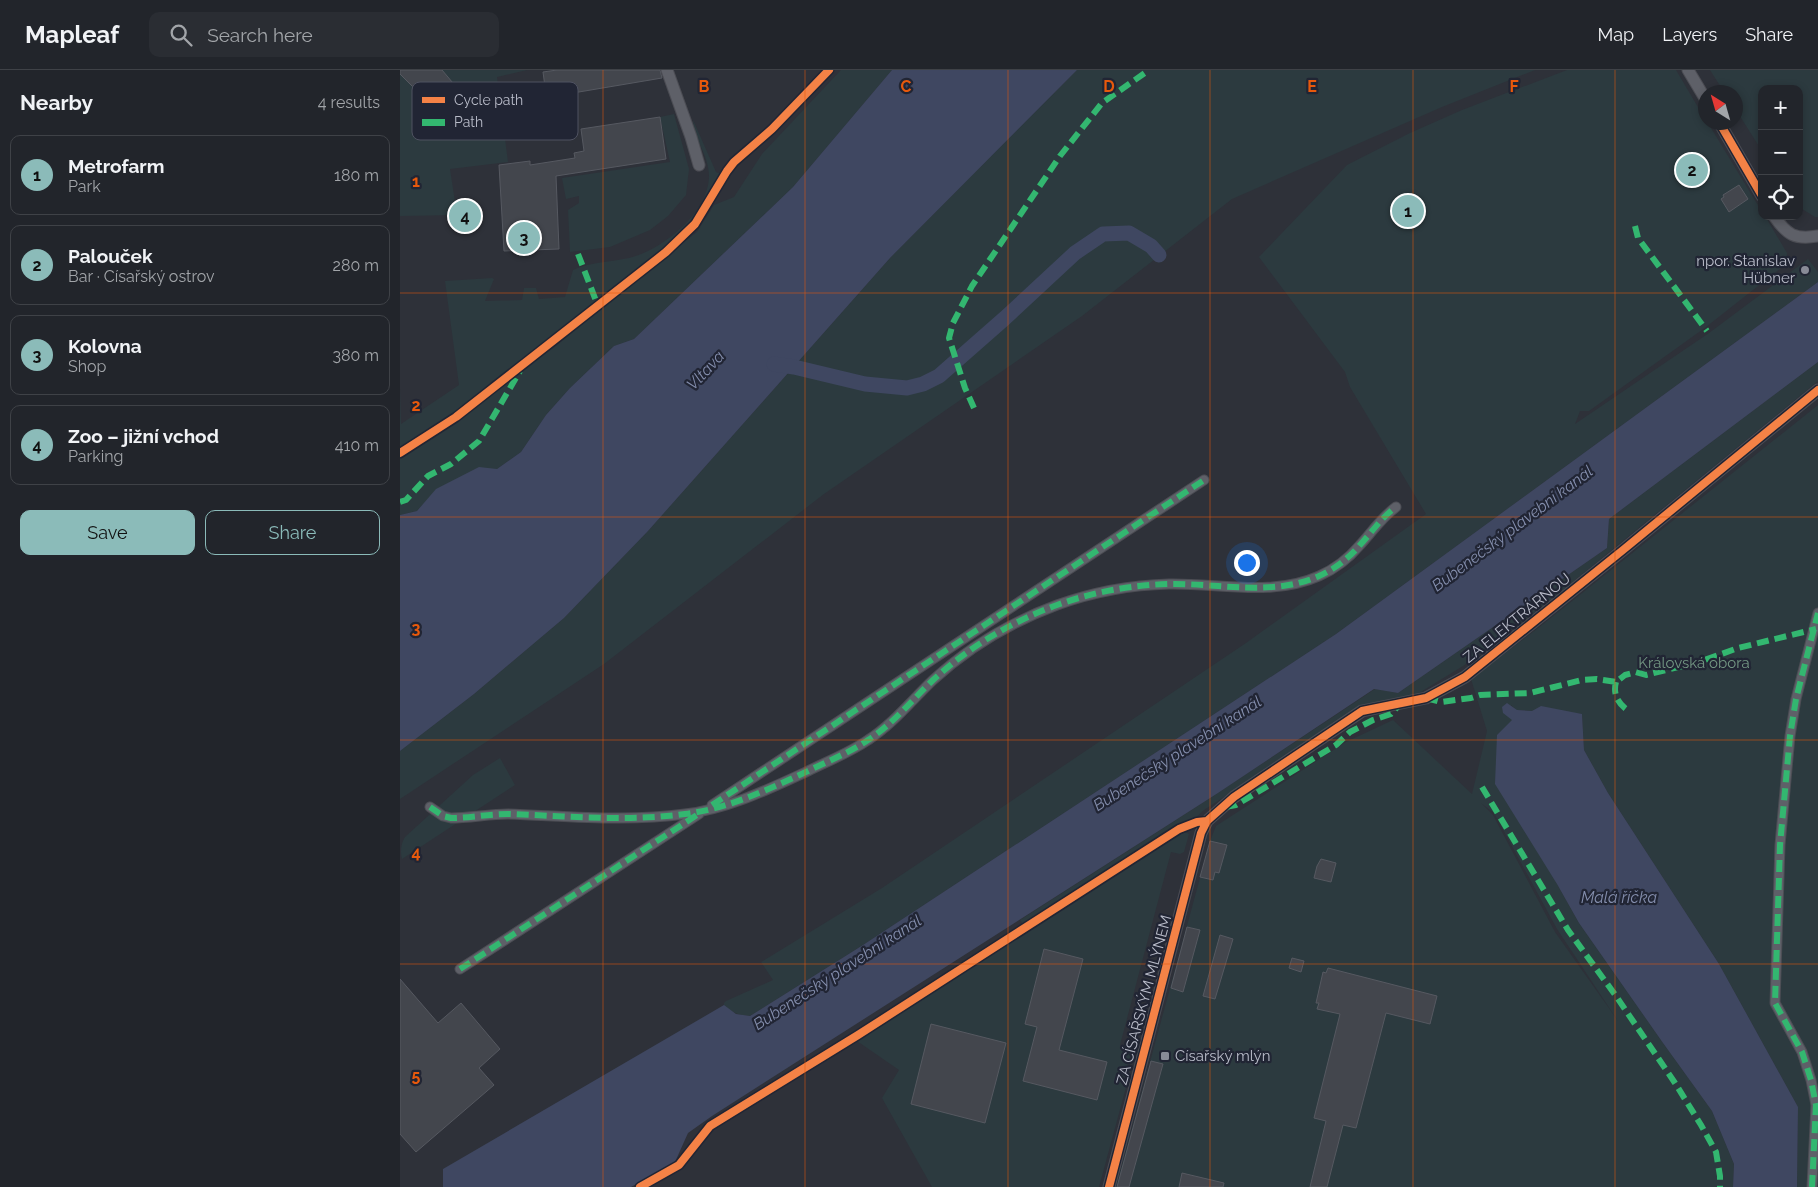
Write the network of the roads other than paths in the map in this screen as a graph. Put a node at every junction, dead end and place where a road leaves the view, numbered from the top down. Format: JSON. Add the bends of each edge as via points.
{"nodes":[{"id":1,"x":666,"y":70,"type":"edge"},
{"id":2,"x":1688,"y":70,"type":"edge"},
{"id":3,"x":1698,"y":87,"type":"edge"},
{"id":4,"x":1724,"y":130,"type":"edge"},
{"id":5,"x":698,"y":165,"type":"dead end"},
{"id":6,"x":1758,"y":189,"type":"edge"},
{"id":7,"x":1777,"y":220,"type":"edge"},
{"id":8,"x":1818,"y":236,"type":"edge"},
{"id":9,"x":1818,"y":390,"type":"edge"},
{"id":10,"x":1204,"y":480,"type":"dead end"},
{"id":11,"x":1396,"y":508,"type":"dead end"},
{"id":12,"x":1818,"y":613,"type":"edge"},
{"id":13,"x":430,"y":807,"type":"dead end"},
{"id":14,"x":705,"y":810,"type":"junction"},
{"id":15,"x":1208,"y":820,"type":"joint"},
{"id":16,"x":460,"y":969,"type":"dead end"},
{"id":17,"x":1109,"y":1187,"type":"edge"},
{"id":18,"x":1812,"y":1187,"type":"edge"}],
"edges":[{"from":1,"to":5,"type":"street"},
{"from":2,"to":3,"type":"street"},
{"from":4,"to":6,"type":"street"},
{"from":7,"to":8,"type":"street","via":[[1794,236]]},
{"from":9,"to":15,"type":"street","name":"ZA ELEKTRÁRNOU","via":[[1465,677],[1418,700],[1362,711],[1234,797]]},
{"from":10,"to":14,"type":"street"},
{"from":11,"to":14,"type":"street","via":[[1379,521],[1349,557],[1329,571],[1307,580],[1274,587],[1139,586],[1085,596],[1037,613],[967,652],[866,742],[758,794]]},
{"from":12,"to":18,"type":"street","via":[[1808,645],[1790,736],[1780,845],[1775,1003],[1802,1052],[1816,1104]]},
{"from":13,"to":14,"type":"street","via":[[451,818],[506,814],[632,818]]},
{"from":14,"to":16,"type":"street"},
{"from":15,"to":17,"type":"street","name":"ZA CÍSAŘSKÝM MLÝNEM","via":[[1201,833]]}]}
